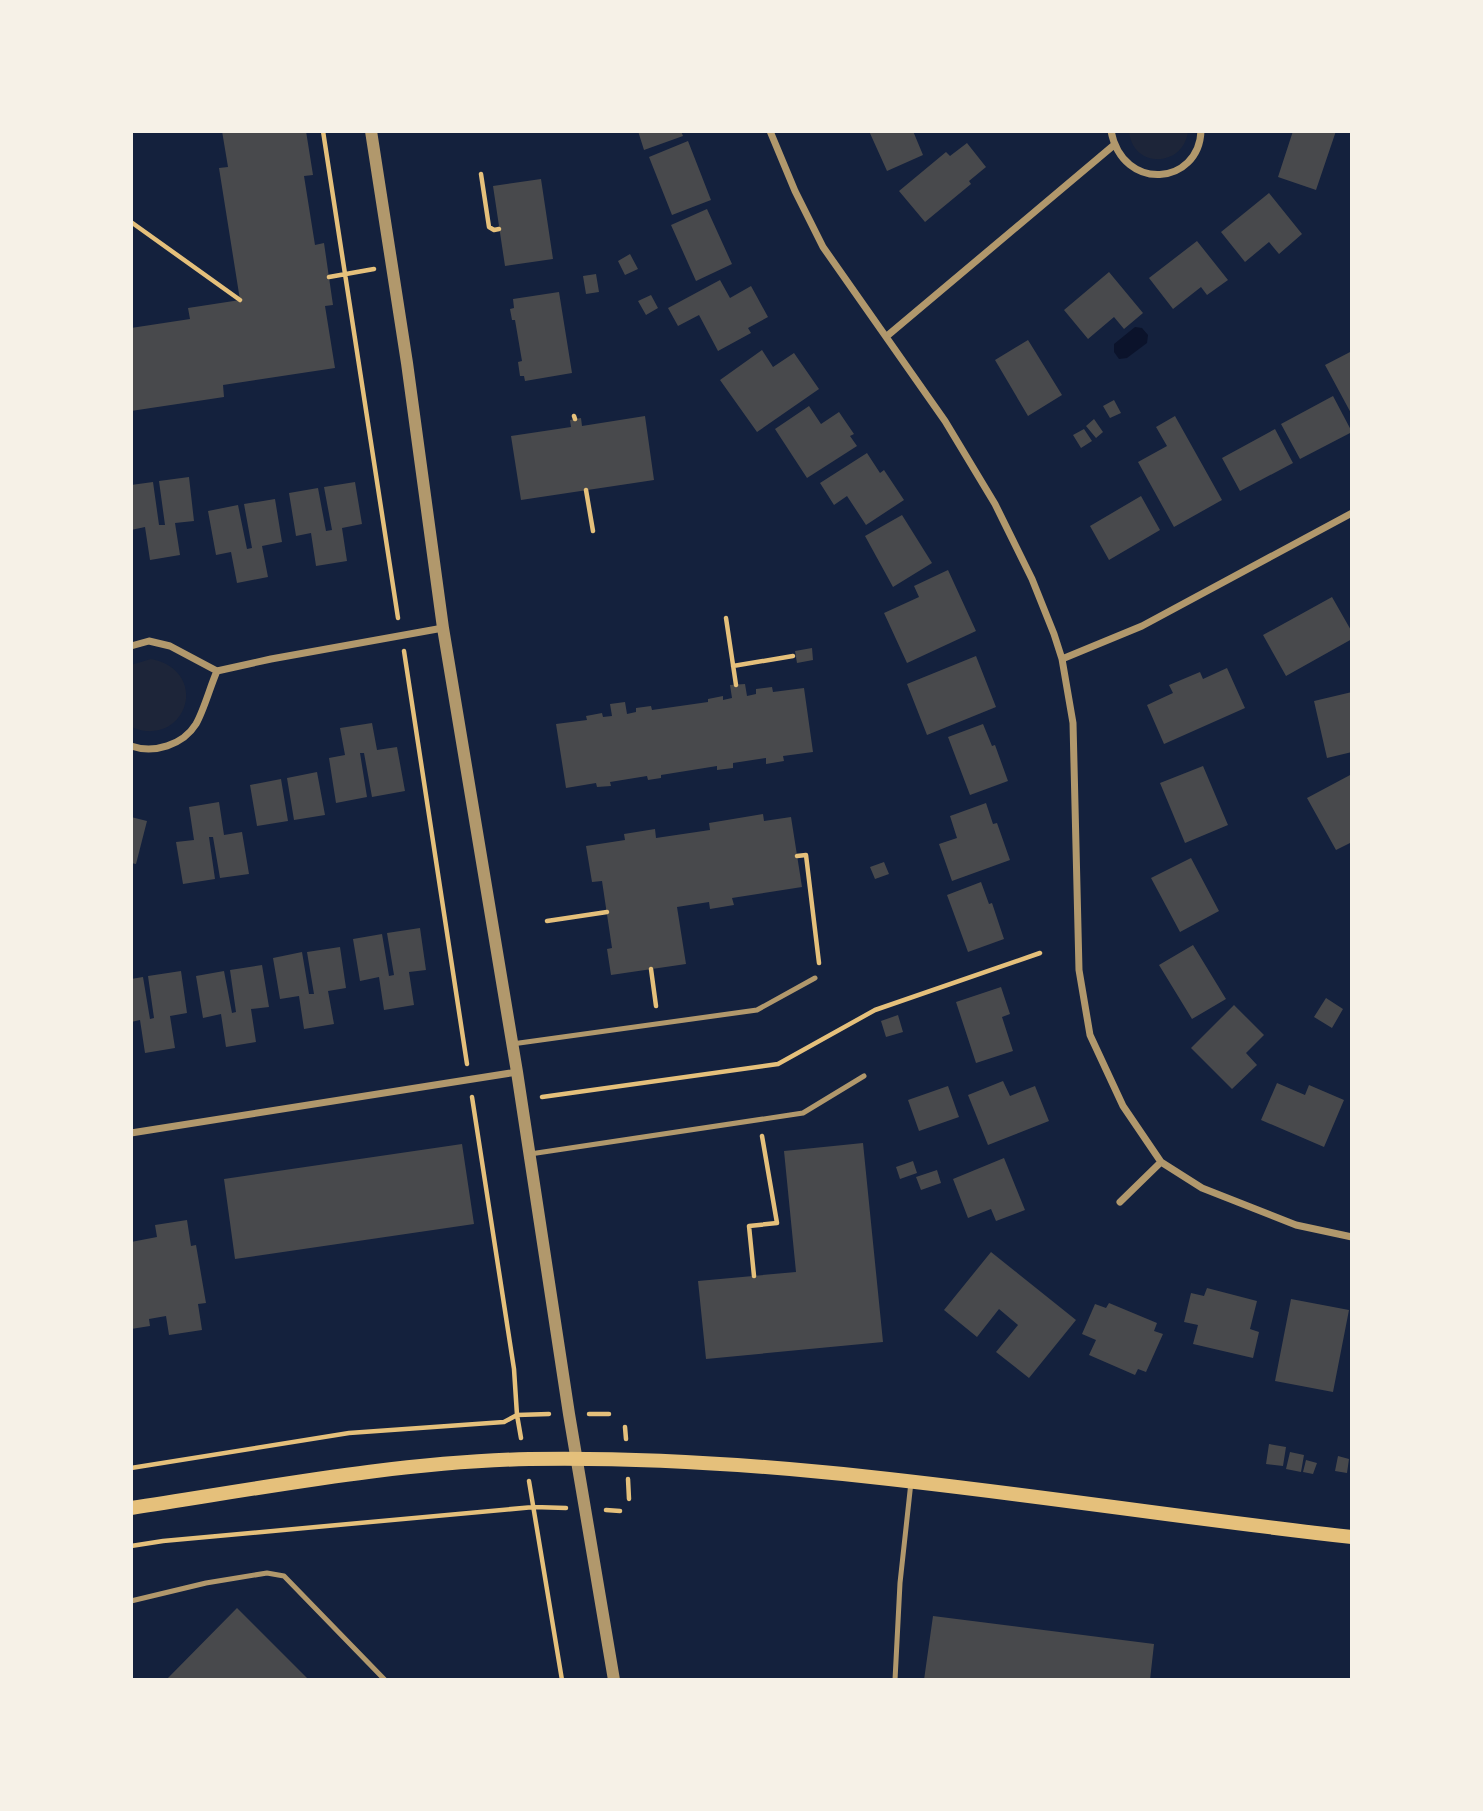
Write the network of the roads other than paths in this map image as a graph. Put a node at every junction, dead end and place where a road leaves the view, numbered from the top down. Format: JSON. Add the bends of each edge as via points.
{"nodes":[{"id":1,"x":371,"y":131,"type":"edge"},
{"id":2,"x":770,"y":131,"type":"edge"},
{"id":3,"x":1111,"y":131,"type":"edge"},
{"id":4,"x":1201,"y":131,"type":"edge"},
{"id":5,"x":1114,"y":145,"type":"junction"},
{"id":6,"x":887,"y":337,"type":"junction"},
{"id":7,"x":1352,"y":513,"type":"edge"},
{"id":8,"x":443,"y":628,"type":"junction"},
{"id":9,"x":131,"y":646,"type":"edge"},
{"id":10,"x":1062,"y":659,"type":"junction"},
{"id":11,"x":217,"y":671,"type":"junction"},
{"id":12,"x":131,"y":746,"type":"edge"},
{"id":13,"x":815,"y":978,"type":"road end"},
{"id":14,"x":512,"y":1044,"type":"junction"},
{"id":15,"x":517,"y":1072,"type":"junction"},
{"id":16,"x":864,"y":1076,"type":"dead end"},
{"id":17,"x":131,"y":1133,"type":"edge"},
{"id":18,"x":530,"y":1154,"type":"junction"},
{"id":19,"x":1161,"y":1162,"type":"junction"},
{"id":20,"x":1120,"y":1202,"type":"dead end"},
{"id":21,"x":1352,"y":1237,"type":"edge"},
{"id":22,"x":577,"y":1459,"type":"junction"},
{"id":23,"x":911,"y":1482,"type":"junction"},
{"id":24,"x":131,"y":1508,"type":"edge"},
{"id":25,"x":1352,"y":1537,"type":"edge"},
{"id":26,"x":131,"y":1601,"type":"edge"},
{"id":27,"x":385,"y":1680,"type":"edge"},
{"id":28,"x":614,"y":1680,"type":"edge"},
{"id":29,"x":895,"y":1680,"type":"edge"}],
"edges":[{"from":1,"to":8,"type":"street"},
{"from":2,"to":6,"type":"street","via":[[823,247]]},
{"from":3,"to":5,"type":"street"},
{"from":4,"to":5,"type":"street","via":[[1190,160],[1168,173],[1154,175],[1129,166]]},
{"from":5,"to":6,"type":"street"},
{"from":6,"to":10,"type":"street","via":[[995,504]]},
{"from":7,"to":10,"type":"street","via":[[1142,626]]},
{"from":8,"to":11,"type":"street"},
{"from":8,"to":14,"type":"street"},
{"from":9,"to":11,"type":"street","via":[[149,640],[170,646]]},
{"from":10,"to":19,"type":"street","via":[[1073,723],[1079,970],[1087,1024],[1123,1106]]},
{"from":11,"to":12,"type":"street","via":[[196,724],[185,737],[169,746]]},
{"from":13,"to":14,"type":"lane","via":[[757,1010]]},
{"from":14,"to":15,"type":"street"},
{"from":15,"to":17,"type":"street"},
{"from":15,"to":18,"type":"street"},
{"from":16,"to":18,"type":"lane","via":[[812,1110]]},
{"from":18,"to":22,"type":"street"},
{"from":19,"to":20,"type":"street"},
{"from":19,"to":21,"type":"street","via":[[1233,1201],[1296,1225]]},
{"from":22,"to":23,"type":"main road","via":[[743,1464]]},
{"from":22,"to":24,"type":"main road","via":[[366,1472]]},
{"from":22,"to":28,"type":"street"},
{"from":23,"to":25,"type":"main road"},
{"from":23,"to":29,"type":"lane"},
{"from":26,"to":27,"type":"lane","via":[[267,1573],[284,1576]]}]}
